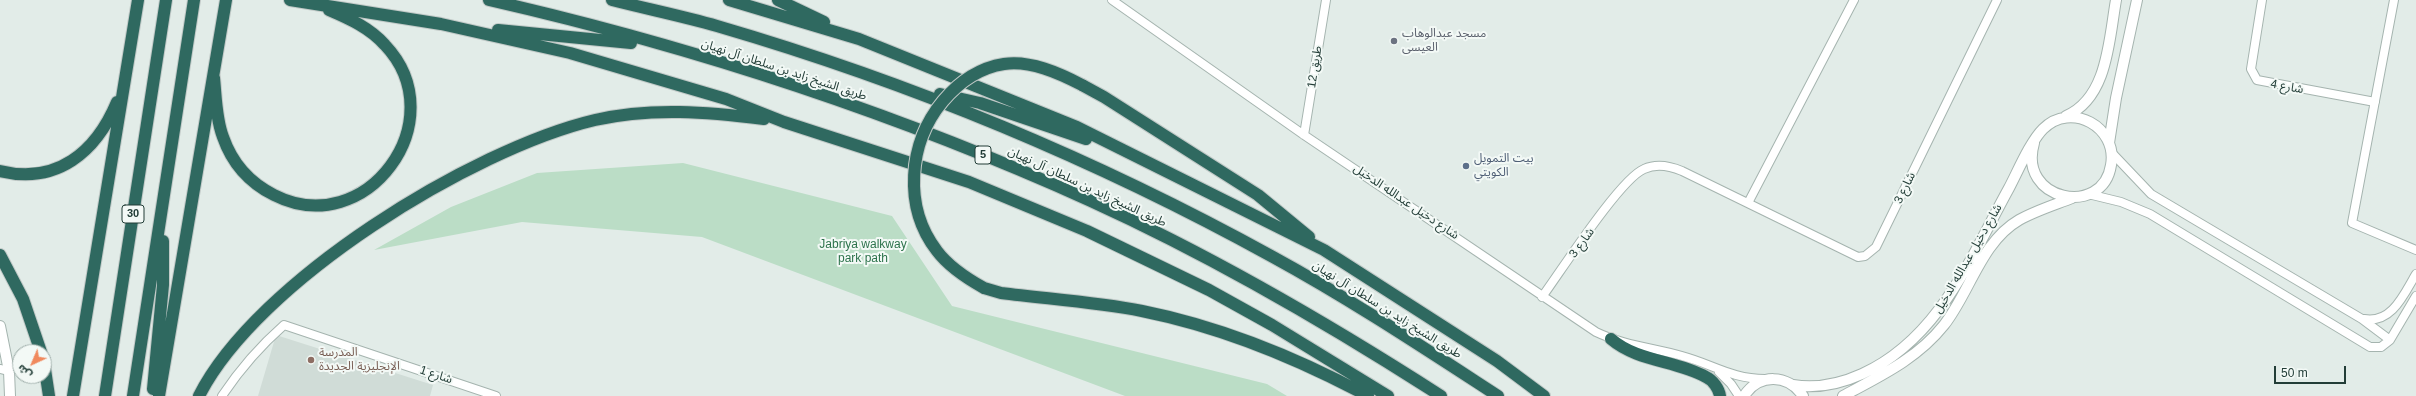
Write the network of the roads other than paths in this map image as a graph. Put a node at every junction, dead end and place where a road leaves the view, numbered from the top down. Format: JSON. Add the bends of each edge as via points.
{"nodes":[{"id":1,"x":138,"y":0,"type":"edge"},
{"id":2,"x":166,"y":0,"type":"edge"},
{"id":3,"x":194,"y":0,"type":"edge"},
{"id":4,"x":226,"y":0,"type":"edge"},
{"id":5,"x":290,"y":0,"type":"edge"},
{"id":6,"x":489,"y":0,"type":"edge"},
{"id":7,"x":612,"y":0,"type":"edge"},
{"id":8,"x":728,"y":0,"type":"edge"},
{"id":9,"x":778,"y":0,"type":"edge"},
{"id":10,"x":1112,"y":0,"type":"edge"},
{"id":11,"x":1326,"y":0,"type":"edge"},
{"id":12,"x":1854,"y":0,"type":"edge"},
{"id":13,"x":1998,"y":0,"type":"edge"},
{"id":14,"x":2116,"y":0,"type":"edge"},
{"id":15,"x":2137,"y":0,"type":"edge"},
{"id":16,"x":2262,"y":0,"type":"edge"},
{"id":17,"x":2394,"y":0,"type":"edge"},
{"id":18,"x":311,"y":2,"type":"junction"},
{"id":19,"x":441,"y":24,"type":"junction"},
{"id":20,"x":859,"y":40,"type":"junction"},
{"id":21,"x":662,"y":46,"type":"junction"},
{"id":22,"x":214,"y":78,"type":"junction"},
{"id":23,"x":126,"y":79,"type":"junction"},
{"id":24,"x":895,"y":85,"type":"junction"},
{"id":25,"x":2375,"y":102,"type":"junction"},
{"id":26,"x":2061,"y":118,"type":"junction"},
{"id":27,"x":784,"y":122,"type":"junction"},
{"id":28,"x":1304,"y":135,"type":"junction"},
{"id":29,"x":2034,"y":143,"type":"junction"},
{"id":30,"x":2111,"y":148,"type":"junction"},
{"id":31,"x":1122,"y":151,"type":"junction"},
{"id":32,"x":0,"y":171,"type":"edge"},
{"id":33,"x":2088,"y":194,"type":"junction"},
{"id":34,"x":2076,"y":197,"type":"junction"},
{"id":35,"x":163,"y":202,"type":"junction"},
{"id":36,"x":1748,"y":203,"type":"junction"},
{"id":37,"x":1324,"y":250,"type":"junction"},
{"id":38,"x":2416,"y":250,"type":"edge"},
{"id":39,"x":0,"y":255,"type":"edge"},
{"id":40,"x":2416,"y":274,"type":"edge"},
{"id":41,"x":2416,"y":296,"type":"edge"},
{"id":42,"x":1542,"y":297,"type":"junction"},
{"id":43,"x":2362,"y":319,"type":"junction"},
{"id":44,"x":0,"y":326,"type":"edge"},
{"id":45,"x":1611,"y":339,"type":"junction"},
{"id":46,"x":2390,"y":340,"type":"junction"},
{"id":47,"x":38,"y":344,"type":"edge"},
{"id":48,"x":1716,"y":369,"type":"junction"},
{"id":49,"x":4,"y":370,"type":"edge"},
{"id":50,"x":1770,"y":379,"type":"junction"},
{"id":51,"x":47,"y":384,"type":"edge"},
{"id":52,"x":1793,"y":385,"type":"junction"},
{"id":53,"x":1540,"y":392,"type":"edge"},
{"id":54,"x":10,"y":396,"type":"edge"},
{"id":55,"x":49,"y":396,"type":"edge"},
{"id":56,"x":73,"y":396,"type":"edge"},
{"id":57,"x":105,"y":396,"type":"edge"},
{"id":58,"x":133,"y":396,"type":"edge"},
{"id":59,"x":153,"y":396,"type":"edge"},
{"id":60,"x":159,"y":396,"type":"edge"},
{"id":61,"x":199,"y":396,"type":"edge"},
{"id":62,"x":222,"y":396,"type":"edge"},
{"id":63,"x":496,"y":396,"type":"edge"},
{"id":64,"x":1368,"y":396,"type":"edge"},
{"id":65,"x":1388,"y":396,"type":"edge"},
{"id":66,"x":1441,"y":396,"type":"edge"},
{"id":67,"x":1498,"y":396,"type":"edge"},
{"id":68,"x":1552,"y":396,"type":"edge"},
{"id":69,"x":1720,"y":396,"type":"edge"},
{"id":70,"x":1739,"y":396,"type":"edge"},
{"id":71,"x":1744,"y":396,"type":"edge"},
{"id":72,"x":1803,"y":396,"type":"edge"},
{"id":73,"x":1843,"y":396,"type":"edge"}],
"edges":[{"from":1,"to":23,"type":"highway"},
{"from":2,"to":57,"type":"highway","number":"30"},
{"from":3,"to":35,"type":"highway","number":"30"},
{"from":4,"to":22,"type":"highway"},
{"from":5,"to":18,"type":"highway"},
{"from":6,"to":21,"type":"highway","name":"طريق الشيخ زايد بن سلطان آل نهيان","number":"5","via":[[570,18]]},
{"from":7,"to":24,"type":"highway","name":"طريق الشيخ زايد بن سلطان آل نهيان","via":[[714,25]]},
{"from":8,"to":20,"type":"highway"},
{"from":9,"to":20,"type":"highway"},
{"from":10,"to":28,"type":"street","name":"شارع دخيل عبدالله الدخيل"},
{"from":11,"to":28,"type":"street","name":"طريق 12"},
{"from":12,"to":36,"type":"street"},
{"from":13,"to":36,"type":"street","name":"شارع 3","via":[[1871,252],[1858,257]]},
{"from":14,"to":26,"type":"street","via":[[2106,59],[2100,77],[2086,101],[2073,113]]},
{"from":15,"to":30,"type":"street","via":[[2116,98]]},
{"from":16,"to":25,"type":"street","name":"شارع 4","via":[[2252,69],[2258,80]]},
{"from":17,"to":25,"type":"street"},
{"from":18,"to":19,"type":"highway"},
{"from":18,"to":22,"type":"highway","via":[[352,20],[374,34],[393,54],[405,79],[410,105],[406,138],[392,165],[372,185],[348,199],[322,205],[288,201],[260,186],[240,167],[226,145],[218,118]]},
{"from":19,"to":21,"type":"highway"},
{"from":19,"to":27,"type":"highway","via":[[570,53],[726,99]]},
{"from":20,"to":31,"type":"highway","via":[[1077,127]]},
{"from":21,"to":66,"type":"highway","name":"طريق الشيخ زايد بن سلطان آل نهيان","number":"5","via":[[829,97],[979,154],[1091,201],[1254,284]]},
{"from":22,"to":60,"type":"highway"},
{"from":23,"to":32,"type":"highway","via":[[105,127],[79,156],[58,168],[40,173],[22,175]]},
{"from":23,"to":56,"type":"highway"},
{"from":24,"to":31,"type":"highway","via":[[980,103]]},
{"from":24,"to":67,"type":"highway","name":"طريق الشيخ زايد بن سلطان آل نهيان","via":[[1031,139],[1153,194],[1217,227],[1346,299]]},
{"from":25,"to":38,"type":"street","via":[[2352,223]]},
{"from":26,"to":29,"type":"street","via":[[2045,127]]},
{"from":26,"to":30,"type":"street","via":[[2076,117],[2090,121],[2102,130]]},
{"from":27,"to":61,"type":"highway","via":[[710,113],[663,112],[621,116],[596,120],[532,140],[482,163],[396,210],[281,297],[244,334],[213,372]]},
{"from":27,"to":65,"type":"highway","via":[[969,182],[1087,231],[1210,290]]},
{"from":28,"to":42,"type":"street","name":"شارع دخيل عبدالله الدخيل"},
{"from":29,"to":34,"type":"street","via":[[2032,166],[2039,181],[2056,194]]},
{"from":29,"to":52,"type":"street","name":"شارع دخيل عبدالله الدخيل","via":[[1954,288],[1930,323],[1888,359],[1854,378],[1822,387]]},
{"from":30,"to":33,"type":"street","via":[[2111,165],[2107,177],[2099,187]]},
{"from":30,"to":43,"type":"street","via":[[2151,194]]},
{"from":31,"to":37,"type":"highway"},
{"from":33,"to":34,"type":"street"},
{"from":33,"to":46,"type":"street","via":[[2121,202],[2150,214],[2370,347],[2381,347]]},
{"from":34,"to":73,"type":"street","name":"شارع دخيل عبدالله الدخيل","via":[[2030,214],[2005,230],[1990,248],[1954,310],[1931,339],[1905,362]]},
{"from":35,"to":58,"type":"highway","number":"30"},
{"from":35,"to":59,"type":"highway","via":[[163,285]]},
{"from":36,"to":42,"type":"street","name":"شارع 3","via":[[1673,167],[1653,165],[1643,169],[1624,185]]},
{"from":37,"to":53,"type":"highway","via":[[1497,361]]},
{"from":37,"to":64,"type":"highway","bridge":true,"via":[[1258,195],[1104,97],[1061,75],[1027,64],[1005,64],[987,68],[973,74],[952,91],[926,127],[913,169],[915,198],[926,233],[937,251],[952,267],[984,288],[1001,293],[1141,311],[1182,320],[1249,342],[1323,372]]},
{"from":39,"to":47,"type":"highway","via":[[23,299]]},
{"from":40,"to":43,"type":"street","via":[[2390,312],[2378,320]]},
{"from":41,"to":46,"type":"street"},
{"from":42,"to":45,"type":"street","name":"شارع دخيل عبدالله الدخيل"},
{"from":43,"to":46,"type":"street"},
{"from":44,"to":49,"type":"street"},
{"from":45,"to":48,"type":"street","name":"شارع دخيل عبدالله الدخيل","via":[[1695,359]]},
{"from":45,"to":69,"type":"highway","via":[[1633,352],[1707,377],[1719,389]]},
{"from":48,"to":50,"type":"street","name":"شارع دخيل عبدالله الدخيل","via":[[1745,378]]},
{"from":48,"to":70,"type":"street","name":"شارع دخيل عبدالله الدخيل"},
{"from":49,"to":54,"type":"street"},
{"from":50,"to":52,"type":"street","name":"شارع دخيل عبدالله الدخيل","via":[[1786,381]]},
{"from":50,"to":71,"type":"street","via":[[1756,384]]},
{"from":51,"to":55,"type":"highway"},
{"from":52,"to":72,"type":"street"},
{"from":53,"to":68,"type":"highway"},
{"from":62,"to":63,"type":"street","name":"شارع 1","via":[[260,346],[284,325]]}]}
